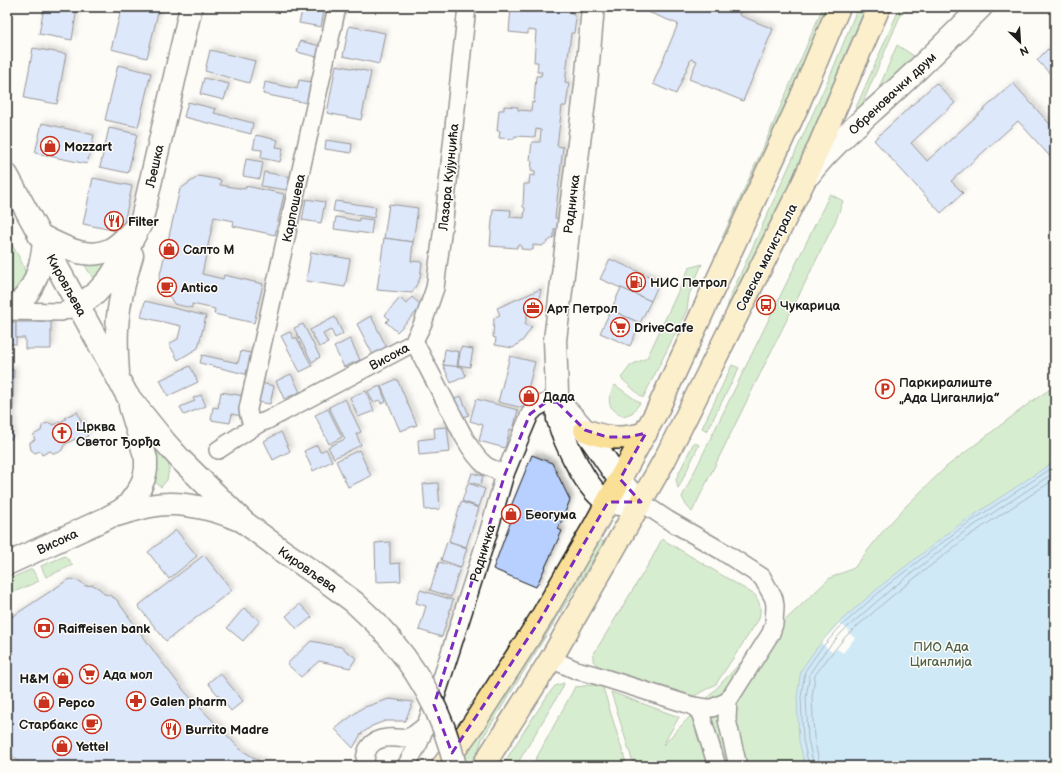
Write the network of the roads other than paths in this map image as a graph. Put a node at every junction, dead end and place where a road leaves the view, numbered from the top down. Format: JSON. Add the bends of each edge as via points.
{"nodes":[{"id":1,"x":191,"y":7,"type":"edge"},
{"id":2,"x":336,"y":7,"type":"edge"},
{"id":3,"x":467,"y":7,"type":"edge"},
{"id":4,"x":593,"y":7,"type":"edge"},
{"id":5,"x":839,"y":7,"type":"edge"},
{"id":6,"x":879,"y":7,"type":"edge"},
{"id":7,"x":981,"y":7,"type":"edge"},
{"id":8,"x":7,"y":175,"type":"edge"},
{"id":9,"x":804,"y":181,"type":"junction"},
{"id":10,"x":141,"y":223,"type":"junction"},
{"id":11,"x":41,"y":238,"type":"junction"},
{"id":12,"x":78,"y":306,"type":"junction"},
{"id":13,"x":7,"y":311,"type":"edge"},
{"id":14,"x":413,"y":343,"type":"junction"},
{"id":15,"x":123,"y":386,"type":"junction"},
{"id":16,"x":557,"y":402,"type":"junction"},
{"id":17,"x":258,"y":424,"type":"junction"},
{"id":18,"x":585,"y":430,"type":"junction"},
{"id":19,"x":646,"y":433,"type":"junction"},
{"id":20,"x":218,"y":450,"type":"dead end"},
{"id":21,"x":505,"y":474,"type":"junction"},
{"id":22,"x":620,"y":479,"type":"junction"},
{"id":23,"x":608,"y":502,"type":"junction"},
{"id":24,"x":641,"y":502,"type":"junction"},
{"id":25,"x":107,"y":518,"type":"junction"},
{"id":26,"x":244,"y":522,"type":"junction"},
{"id":27,"x":7,"y":564,"type":"edge"},
{"id":28,"x":551,"y":659,"type":"junction"},
{"id":29,"x":728,"y":701,"type":"junction"},
{"id":30,"x":693,"y":706,"type":"junction"},
{"id":31,"x":427,"y":724,"type":"junction"},
{"id":32,"x":366,"y":766,"type":"edge"},
{"id":33,"x":406,"y":766,"type":"edge"},
{"id":34,"x":443,"y":766,"type":"edge"},
{"id":35,"x":455,"y":766,"type":"edge"},
{"id":36,"x":483,"y":766,"type":"edge"},
{"id":37,"x":717,"y":766,"type":"edge"},
{"id":38,"x":738,"y":766,"type":"edge"}],
"edges":[{"from":1,"to":10,"type":"main road","name":"Љешка"},
{"from":2,"to":17,"type":"street","name":"Карпошева","via":[[248,409],[248,417],[254,424]]},
{"from":3,"to":14,"type":"street","name":"Лазара Кујунџића","via":[[435,288]]},
{"from":4,"to":16,"type":"main road","name":"Радничка","via":[[586,86],[555,340]]},
{"from":5,"to":19,"type":"main road","via":[[798,105]]},
{"from":6,"to":9,"type":"main road","name":"Савска магистрала"},
{"from":7,"to":9,"type":"main road","name":"Обреновачки друм","via":[[836,144]]},
{"from":8,"to":11,"type":"main road","name":"Кировљева"},
{"from":9,"to":24,"type":"main road","name":"Савска магистрала","via":[[683,424]]},
{"from":10,"to":11,"type":"main road","via":[[111,249],[94,253],[79,253]]},
{"from":10,"to":12,"type":"main road","name":"Љешка","via":[[109,279],[96,293]]},
{"from":10,"to":15,"type":"main road","via":[[121,297],[117,330]]},
{"from":11,"to":12,"type":"main road","name":"Кировљева"},
{"from":11,"to":13,"type":"main road","via":[[40,263],[36,278],[28,293]]},
{"from":12,"to":13,"type":"street","via":[[61,312]]},
{"from":12,"to":15,"type":"main road","name":"Кировљева"},
{"from":14,"to":17,"type":"street","name":"Висока"},
{"from":14,"to":21,"type":"street","name":"Висока","via":[[471,449],[485,465]]},
{"from":15,"to":25,"type":"main road","name":"Кировљева","via":[[146,459],[146,469],[140,488],[128,505]]},
{"from":15,"to":26,"type":"main road","name":"Кировљева","via":[[181,460]]},
{"from":16,"to":18,"type":"main road"},
{"from":16,"to":21,"type":"street","name":"Радничка","via":[[545,403],[530,414]]},
{"from":16,"to":23,"type":"main road","name":"Радничка","via":[[558,420],[563,436],[586,480],[596,493]]},
{"from":17,"to":20,"type":"street","name":"Висока"},
{"from":18,"to":19,"type":"main road","via":[[596,435],[618,438]]},
{"from":18,"to":22,"type":"main road"},
{"from":19,"to":22,"type":"main road"},
{"from":21,"to":31,"type":"street","name":"Радничка"},
{"from":22,"to":23,"type":"main road"},
{"from":22,"to":24,"type":"main road"},
{"from":23,"to":24,"type":"main road"},
{"from":23,"to":34,"type":"main road","via":[[540,620],[474,723]]},
{"from":24,"to":28,"type":"main road"},
{"from":24,"to":29,"type":"street","via":[[762,577],[774,599],[774,624],[770,634]]},
{"from":25,"to":26,"type":"main road","via":[[145,507],[168,504],[211,510]]},
{"from":25,"to":27,"type":"main road","name":"Висока"},
{"from":26,"to":35,"type":"main road","name":"Кировљева","bridge":true,"via":[[354,602],[391,639],[424,685],[447,735]]},
{"from":28,"to":30,"type":"street","via":[[576,670]]},
{"from":28,"to":36,"type":"main road"},
{"from":29,"to":30,"type":"street","via":[[712,708]]},
{"from":29,"to":38,"type":"street","via":[[727,720]]},
{"from":30,"to":37,"type":"street","via":[[701,714]]},
{"from":31,"to":32,"type":"street","via":[[406,738],[375,741],[366,752]]},
{"from":31,"to":33,"type":"street","name":"Радничка"}]}
